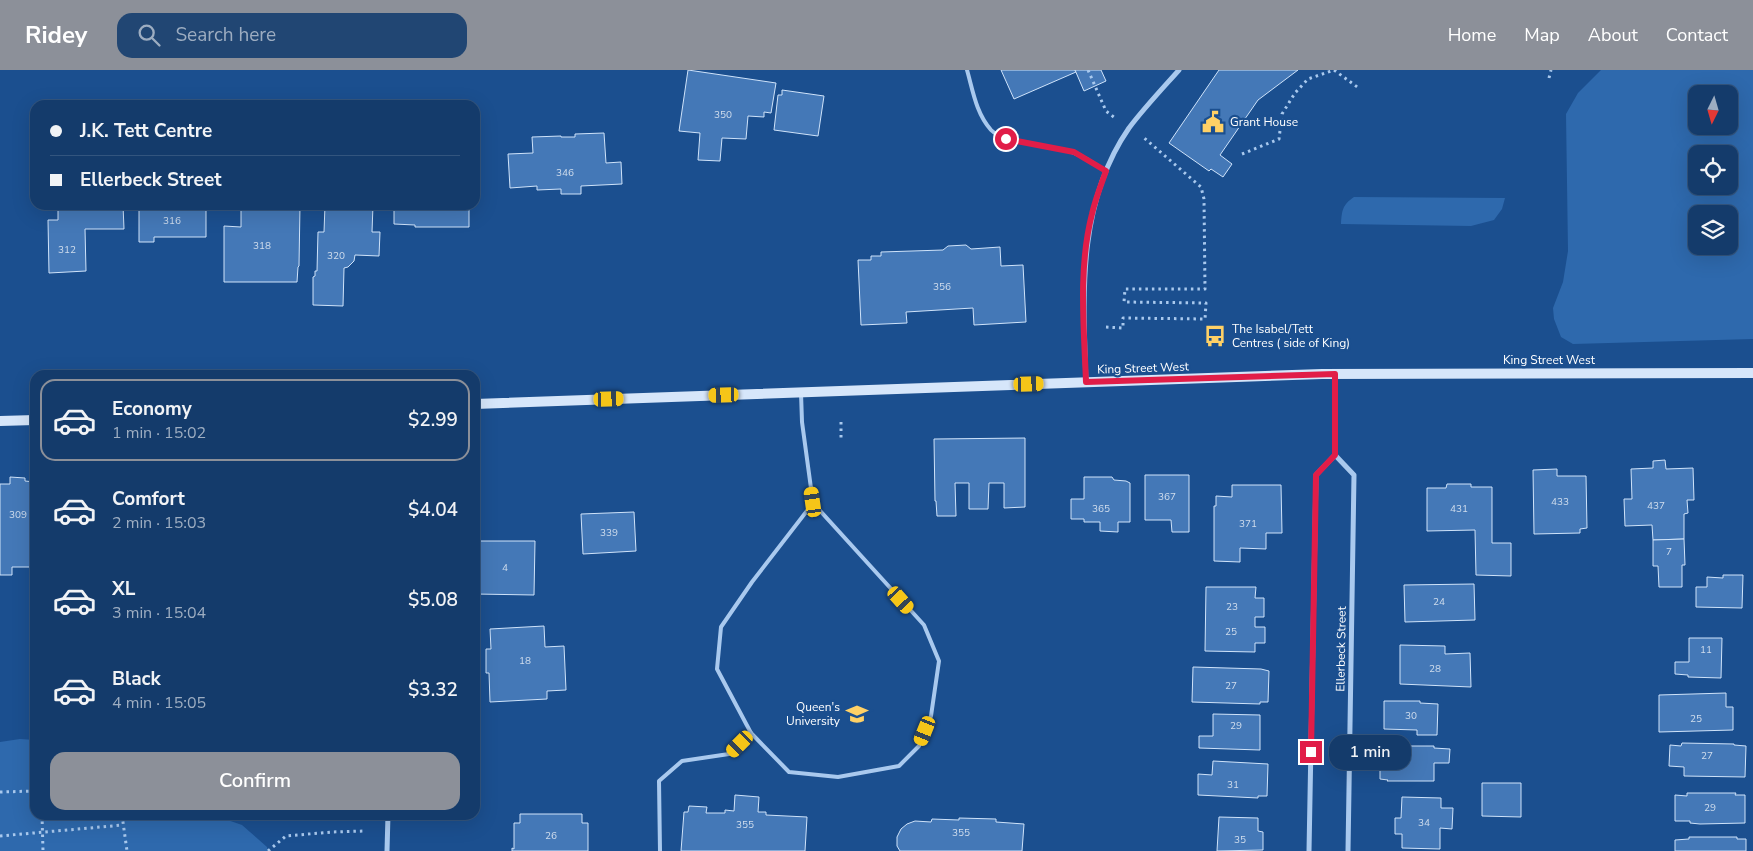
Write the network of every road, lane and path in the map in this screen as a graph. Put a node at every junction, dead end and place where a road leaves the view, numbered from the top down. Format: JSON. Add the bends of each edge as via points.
{"nodes":[{"id":1,"x":967,"y":70,"type":"edge"},
{"id":2,"x":1088,"y":70,"type":"edge"},
{"id":3,"x":1179,"y":70,"type":"edge"},
{"id":4,"x":1551,"y":70,"type":"edge"},
{"id":5,"x":1549,"y":78,"type":"dead end"},
{"id":6,"x":1360,"y":89,"type":"dead end"},
{"id":7,"x":1130,"y":128,"type":"junction"},
{"id":8,"x":1242,"y":154,"type":"dead end"},
{"id":9,"x":1106,"y":171,"type":"junction"},
{"id":10,"x":1106,"y":327,"type":"dead end"},
{"id":11,"x":1753,"y":372,"type":"edge"},
{"id":12,"x":1335,"y":374,"type":"junction"},
{"id":13,"x":1086,"y":382,"type":"junction"},
{"id":14,"x":801,"y":393,"type":"junction"},
{"id":15,"x":480,"y":404,"type":"edge"},
{"id":16,"x":30,"y":420,"type":"edge"},
{"id":17,"x":0,"y":421,"type":"edge"},
{"id":18,"x":841,"y":422,"type":"dead end"},
{"id":19,"x":841,"y":439,"type":"dead end"},
{"id":20,"x":1335,"y":455,"type":"junction"},
{"id":21,"x":813,"y":502,"type":"junction"},
{"id":22,"x":750,"y":733,"type":"junction"},
{"id":23,"x":0,"y":792,"type":"edge"},
{"id":24,"x":30,"y":792,"type":"edge"},
{"id":25,"x":42,"y":820,"type":"edge"},
{"id":26,"x":122,"y":820,"type":"edge"},
{"id":27,"x":388,"y":820,"type":"edge"},
{"id":28,"x":123,"y":825,"type":"junction"},
{"id":29,"x":366,"y":831,"type":"dead end"},
{"id":30,"x":43,"y":833,"type":"junction"},
{"id":31,"x":0,"y":836,"type":"edge"},
{"id":32,"x":43,"y":851,"type":"edge"},
{"id":33,"x":127,"y":851,"type":"edge"},
{"id":34,"x":268,"y":851,"type":"edge"},
{"id":35,"x":387,"y":851,"type":"edge"},
{"id":36,"x":660,"y":851,"type":"edge"},
{"id":37,"x":1309,"y":851,"type":"edge"},
{"id":38,"x":1348,"y":851,"type":"edge"}],
"edges":[{"from":1,"to":9,"type":"lane","via":[[979,112],[992,132],[1006,139],[1074,152]]},
{"from":2,"to":7,"type":"path","via":[[1106,111]]},
{"from":3,"to":7,"type":"street"},
{"from":4,"to":5,"type":"path"},
{"from":6,"to":8,"type":"path","via":[[1334,70],[1308,79],[1282,114],[1279,139]]},
{"from":7,"to":9,"type":"street"},
{"from":7,"to":10,"type":"path","via":[[1201,187],[1204,199],[1205,289],[1125,289],[1124,302],[1206,303],[1205,319],[1123,318],[1123,328]]},
{"from":9,"to":13,"type":"street","via":[[1091,216],[1087,244],[1084,281]]},
{"from":11,"to":12,"type":"main road","name":"King Street West"},
{"from":12,"to":13,"type":"main road","name":"King Street West"},
{"from":12,"to":20,"type":"street"},
{"from":13,"to":14,"type":"main road","name":"King Street West"},
{"from":14,"to":15,"type":"main road","name":"King Street West"},
{"from":14,"to":21,"type":"lane"},
{"from":16,"to":17,"type":"main road"},
{"from":18,"to":19,"type":"path"},
{"from":20,"to":37,"type":"street","via":[[1316,475]]},
{"from":20,"to":38,"type":"street","name":"Ellerbeck Street","via":[[1354,475]]},
{"from":21,"to":22,"type":"lane","via":[[721,627],[717,669]]},
{"from":21,"to":22,"type":"lane","via":[[924,625],[939,661],[932,716],[919,746],[899,766],[838,777],[789,772]]},
{"from":22,"to":36,"type":"lane","via":[[729,754],[682,761],[659,781]]},
{"from":23,"to":24,"type":"path"},
{"from":25,"to":30,"type":"path"},
{"from":26,"to":28,"type":"path"},
{"from":27,"to":35,"type":"street"},
{"from":28,"to":30,"type":"path"},
{"from":28,"to":33,"type":"path"},
{"from":29,"to":34,"type":"path","via":[[286,836]]},
{"from":30,"to":31,"type":"path"},
{"from":30,"to":32,"type":"path"}]}
